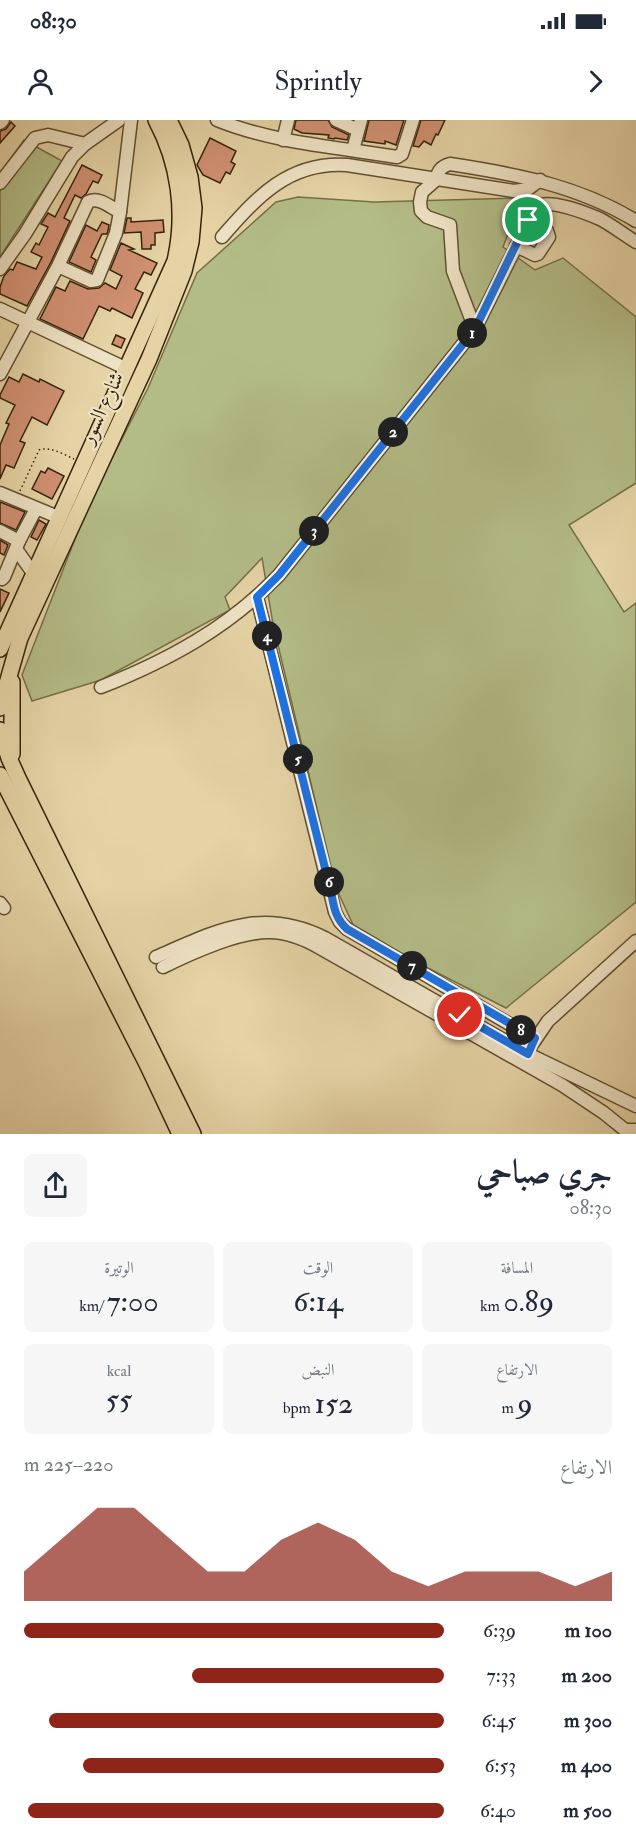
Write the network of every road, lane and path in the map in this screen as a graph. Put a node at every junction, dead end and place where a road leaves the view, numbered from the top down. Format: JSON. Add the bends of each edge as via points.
{"nodes":[{"id":1,"x":119,"y":120,"type":"edge"},
{"id":2,"x":131,"y":120,"type":"edge"},
{"id":3,"x":156,"y":120,"type":"edge"},
{"id":4,"x":169,"y":120,"type":"edge"},
{"id":5,"x":217,"y":120,"type":"edge"},
{"id":6,"x":288,"y":120,"type":"edge"},
{"id":7,"x":336,"y":120,"type":"edge"},
{"id":8,"x":413,"y":120,"type":"edge"},
{"id":9,"x":232,"y":123,"type":"edge"},
{"id":10,"x":360,"y":125,"type":"edge"},
{"id":11,"x":283,"y":140,"type":"junction"},
{"id":12,"x":85,"y":144,"type":"junction"},
{"id":13,"x":353,"y":150,"type":"junction"},
{"id":14,"x":400,"y":173,"type":"junction"},
{"id":15,"x":436,"y":179,"type":"junction"},
{"id":16,"x":540,"y":180,"type":"junction"},
{"id":17,"x":0,"y":183,"type":"edge"},
{"id":18,"x":422,"y":192,"type":"junction"},
{"id":19,"x":120,"y":212,"type":"junction"},
{"id":20,"x":528,"y":220,"type":"junction"},
{"id":21,"x":636,"y":222,"type":"edge"},
{"id":22,"x":222,"y":237,"type":"dead end"},
{"id":23,"x":636,"y":242,"type":"edge"},
{"id":24,"x":516,"y":246,"type":"junction"},
{"id":25,"x":58,"y":266,"type":"junction"},
{"id":26,"x":0,"y":269,"type":"edge"},
{"id":27,"x":0,"y":309,"type":"edge"},
{"id":28,"x":28,"y":322,"type":"junction"},
{"id":29,"x":475,"y":329,"type":"junction"},
{"id":30,"x":125,"y":368,"type":"junction"},
{"id":31,"x":0,"y":374,"type":"edge"},
{"id":32,"x":83,"y":463,"type":"junction"},
{"id":33,"x":0,"y":493,"type":"edge"},
{"id":34,"x":17,"y":501,"type":"junction"},
{"id":35,"x":36,"y":509,"type":"junction"},
{"id":36,"x":58,"y":518,"type":"junction"},
{"id":37,"x":0,"y":531,"type":"edge"},
{"id":38,"x":18,"y":545,"type":"junction"},
{"id":39,"x":33,"y":573,"type":"junction"},
{"id":40,"x":0,"y":578,"type":"edge"},
{"id":41,"x":257,"y":597,"type":"junction"},
{"id":42,"x":0,"y":649,"type":"edge"},
{"id":43,"x":12,"y":666,"type":"junction"},
{"id":44,"x":101,"y":687,"type":"dead end"},
{"id":45,"x":0,"y":708,"type":"edge"},
{"id":46,"x":0,"y":730,"type":"edge"},
{"id":47,"x":4,"y":776,"type":"edge"},
{"id":48,"x":636,"y":941,"type":"edge"},
{"id":49,"x":163,"y":960,"type":"dead end"},
{"id":50,"x":535,"y":1038,"type":"junction"},
{"id":51,"x":525,"y":1058,"type":"junction"},
{"id":52,"x":565,"y":1079,"type":"junction"},
{"id":53,"x":636,"y":1106,"type":"edge"},
{"id":54,"x":636,"y":1130,"type":"edge"},
{"id":55,"x":180,"y":1134,"type":"edge"},
{"id":56,"x":193,"y":1134,"type":"edge"}],
"edges":[{"from":1,"to":12,"type":"street"},
{"from":2,"to":19,"type":"street"},
{"from":3,"to":30,"type":"main road","name":"شارع السور","via":[[174,165],[181,210],[179,244],[175,261]]},
{"from":4,"to":43,"type":"main road","name":"شارع السور","via":[[181,145],[194,208],[186,263],[149,359],[22,632]]},
{"from":5,"to":9,"type":"street"},
{"from":6,"to":11,"type":"street"},
{"from":7,"to":10,"type":"street"},
{"from":8,"to":13,"type":"street","via":[[401,156]]},
{"from":9,"to":11,"type":"street"},
{"from":10,"to":13,"type":"street"},
{"from":11,"to":13,"type":"street"},
{"from":12,"to":17,"type":"street","via":[[48,135],[35,138]]},
{"from":12,"to":26,"type":"street","via":[[72,157]]},
{"from":14,"to":15,"type":"street"},
{"from":14,"to":18,"type":"street"},
{"from":14,"to":22,"type":"street","via":[[335,164],[296,172],[262,194]]},
{"from":15,"to":16,"type":"street","via":[[514,191],[528,189]]},
{"from":15,"to":16,"type":"street","via":[[442,167],[450,164]]},
{"from":15,"to":18,"type":"street"},
{"from":16,"to":21,"type":"street","via":[[593,198]]},
{"from":18,"to":29,"type":"street","via":[[421,211],[450,225],[453,271]]},
{"from":19,"to":25,"type":"street","via":[[90,200]]},
{"from":19,"to":25,"type":"street","via":[[97,280]]},
{"from":20,"to":23,"type":"street","via":[[539,204],[568,208],[602,220]]},
{"from":20,"to":24,"type":"street"},
{"from":20,"to":24,"type":"street","via":[[547,231],[549,237],[535,255]]},
{"from":24,"to":29,"type":"street"},
{"from":25,"to":28,"type":"street"},
{"from":27,"to":28,"type":"street"},
{"from":28,"to":30,"type":"street"},
{"from":28,"to":31,"type":"street"},
{"from":29,"to":41,"type":"street","via":[[279,575]]},
{"from":30,"to":32,"type":"main road","name":"شارع السور"},
{"from":32,"to":34,"type":"path","via":[[42,449]]},
{"from":32,"to":36,"type":"main road","name":"شارع السور"},
{"from":33,"to":34,"type":"street"},
{"from":34,"to":35,"type":"street"},
{"from":35,"to":36,"type":"street"},
{"from":35,"to":38,"type":"street"},
{"from":36,"to":39,"type":"main road","name":"شارع السور"},
{"from":37,"to":38,"type":"street"},
{"from":38,"to":39,"type":"street"},
{"from":38,"to":40,"type":"street","via":[[4,577]]},
{"from":39,"to":42,"type":"main road","name":"شارع السور"},
{"from":41,"to":44,"type":"street","via":[[183,649]]},
{"from":41,"to":50,"type":"street","via":[[340,922]]},
{"from":43,"to":45,"type":"main road","name":"شارع السور"},
{"from":43,"to":47,"type":"main road"},
{"from":46,"to":47,"type":"main road"},
{"from":47,"to":55,"type":"main road"},
{"from":47,"to":56,"type":"main road"},
{"from":48,"to":50,"type":"street","via":[[548,1021]]},
{"from":49,"to":51,"type":"street","via":[[241,935],[287,928]]},
{"from":50,"to":51,"type":"street"},
{"from":51,"to":52,"type":"street"},
{"from":52,"to":53,"type":"street"},
{"from":52,"to":54,"type":"street","via":[[625,1130]]}]}
